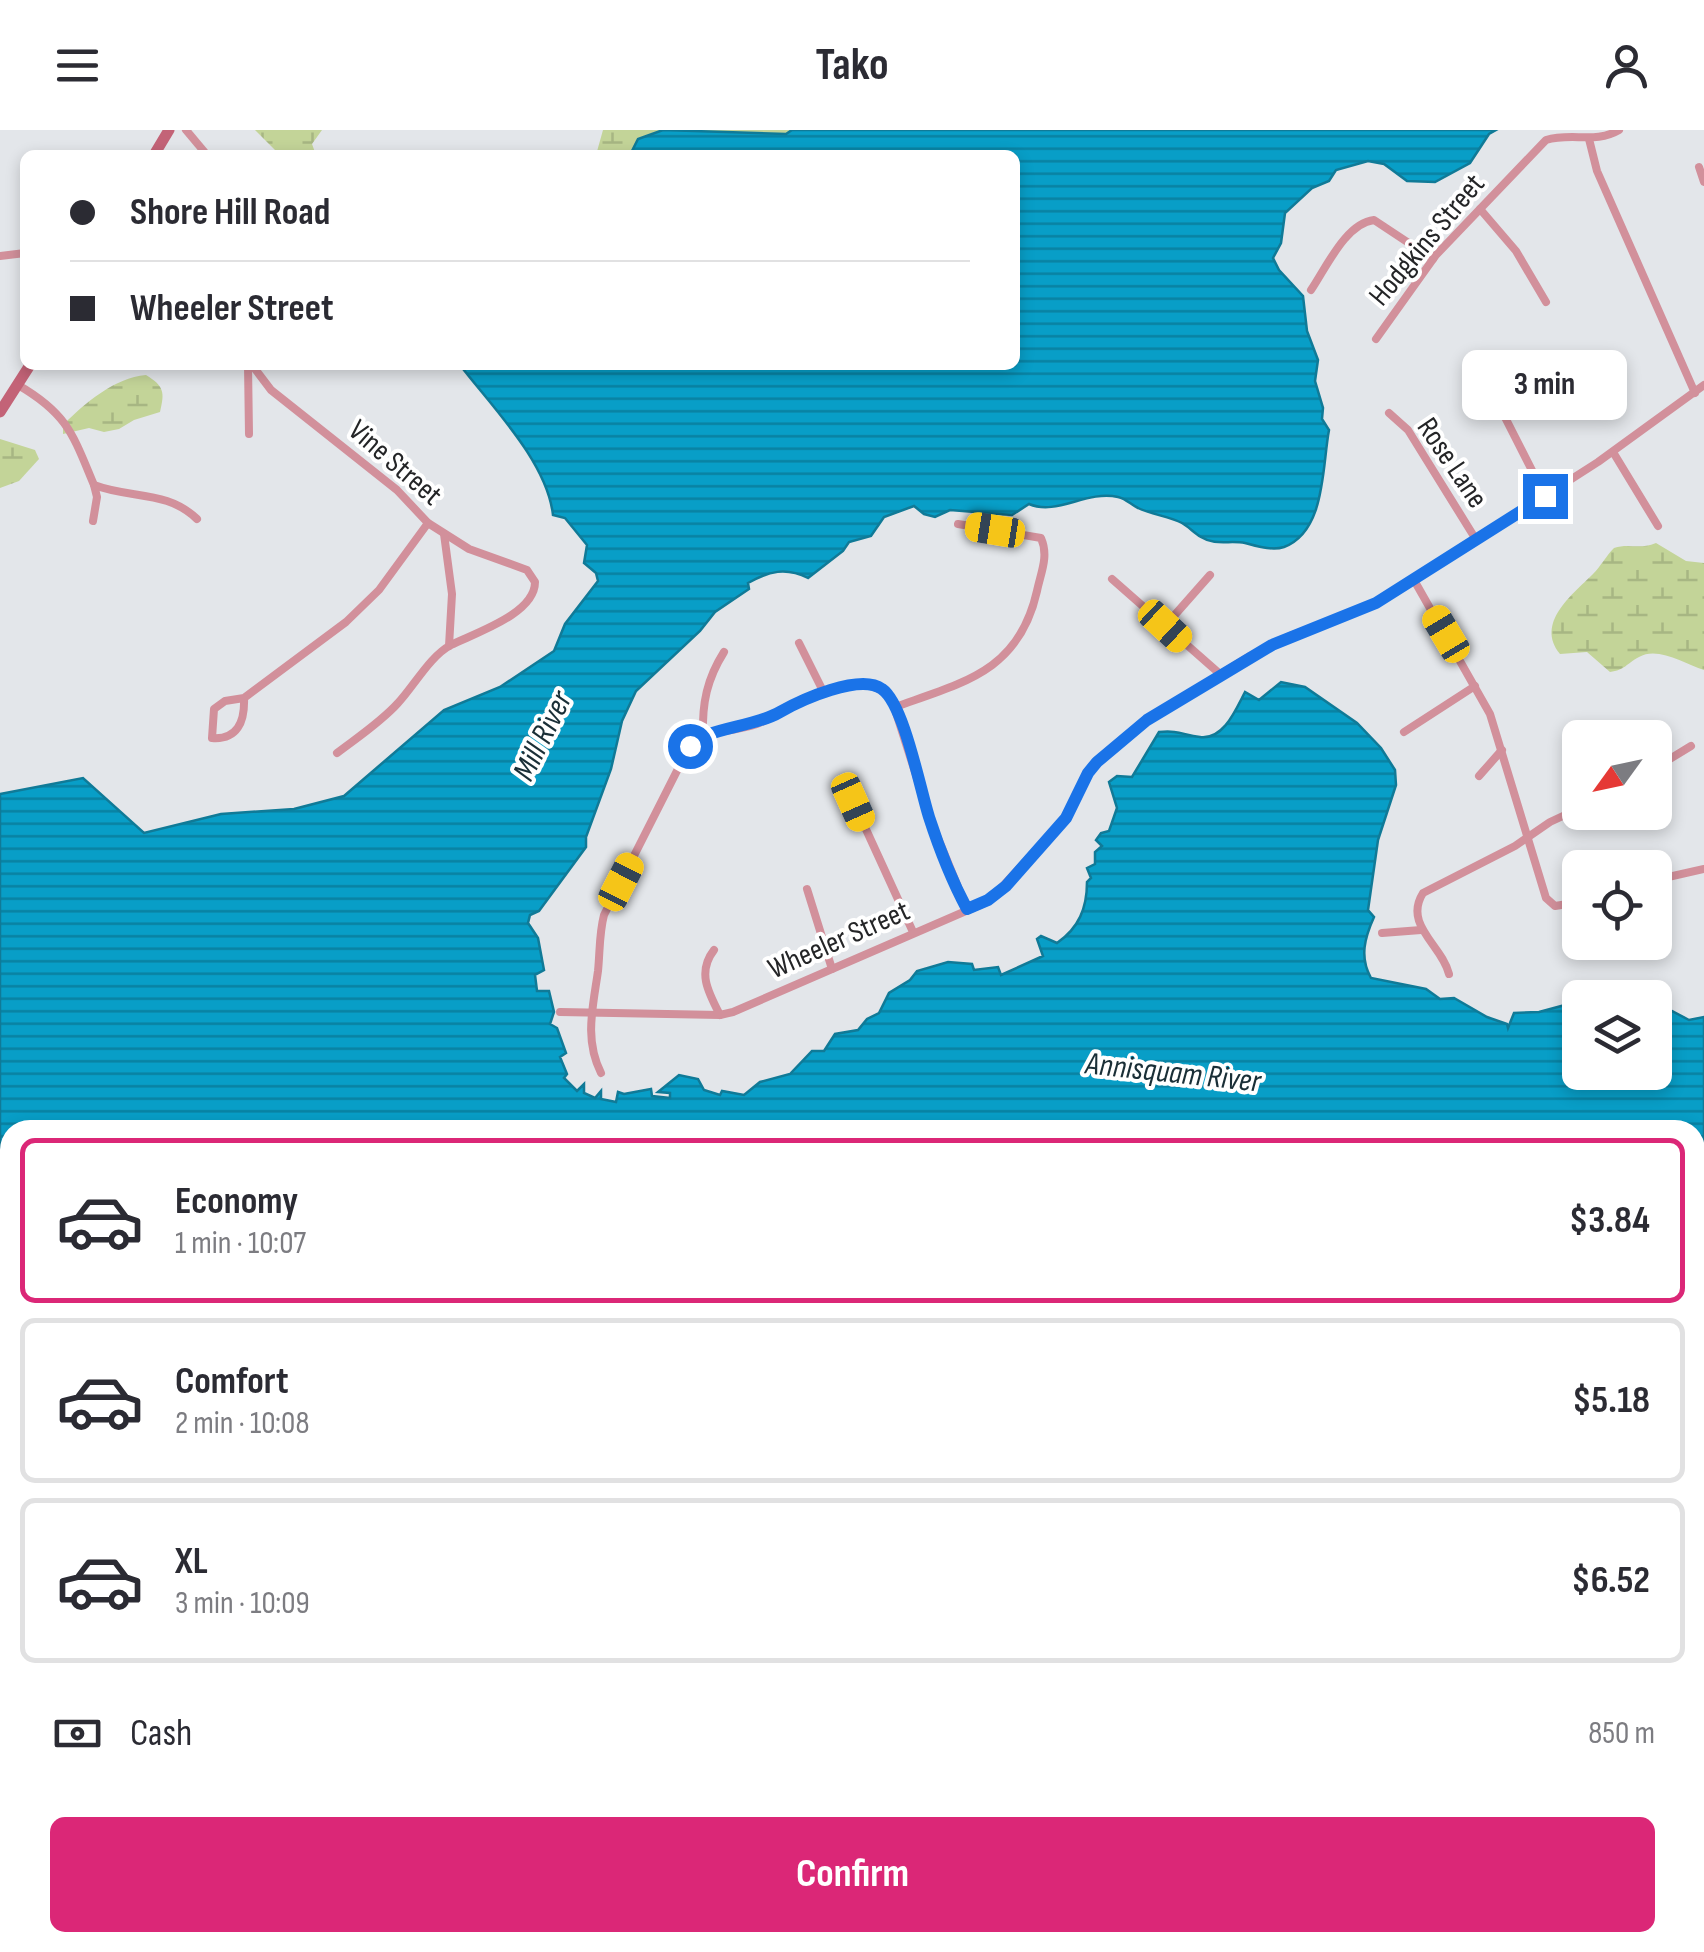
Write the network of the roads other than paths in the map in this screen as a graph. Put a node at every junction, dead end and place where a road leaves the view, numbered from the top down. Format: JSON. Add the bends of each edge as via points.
{"nodes":[{"id":1,"x":186,"y":130,"type":"edge"},
{"id":2,"x":1619,"y":130,"type":"edge"},
{"id":3,"x":1589,"y":138,"type":"junction"},
{"id":4,"x":203,"y":150,"type":"edge"},
{"id":5,"x":1699,"y":167,"type":"dead end"},
{"id":6,"x":1704,"y":182,"type":"edge"},
{"id":7,"x":1480,"y":208,"type":"junction"},
{"id":8,"x":1433,"y":259,"type":"junction"},
{"id":9,"x":1312,"y":290,"type":"dead end"},
{"id":10,"x":1546,"y":302,"type":"dead end"},
{"id":11,"x":1376,"y":339,"type":"dead end"},
{"id":12,"x":27,"y":370,"type":"edge"},
{"id":13,"x":250,"y":370,"type":"edge"},
{"id":14,"x":254,"y":370,"type":"edge"},
{"id":15,"x":1482,"y":372,"type":"dead end"},
{"id":16,"x":18,"y":384,"type":"junction"},
{"id":17,"x":1704,"y":385,"type":"edge"},
{"id":18,"x":1695,"y":393,"type":"junction"},
{"id":19,"x":0,"y":412,"type":"edge"},
{"id":20,"x":1389,"y":414,"type":"dead end"},
{"id":21,"x":249,"y":434,"type":"dead end"},
{"id":22,"x":1613,"y":452,"type":"junction"},
{"id":23,"x":94,"y":485,"type":"junction"},
{"id":24,"x":1545,"y":496,"type":"junction"},
{"id":25,"x":197,"y":519,"type":"dead end"},
{"id":26,"x":93,"y":521,"type":"dead end"},
{"id":27,"x":428,"y":523,"type":"junction"},
{"id":28,"x":958,"y":524,"type":"dead end"},
{"id":29,"x":1658,"y":526,"type":"dead end"},
{"id":30,"x":444,"y":534,"type":"junction"},
{"id":31,"x":1476,"y":538,"type":"junction"},
{"id":32,"x":1210,"y":574,"type":"dead end"},
{"id":33,"x":1112,"y":579,"type":"dead end"},
{"id":34,"x":1414,"y":580,"type":"junction"},
{"id":35,"x":1165,"y":626,"type":"junction"},
{"id":36,"x":799,"y":643,"type":"dead end"},
{"id":37,"x":449,"y":646,"type":"junction"},
{"id":38,"x":724,"y":652,"type":"dead end"},
{"id":39,"x":1220,"y":674,"type":"junction"},
{"id":40,"x":1474,"y":686,"type":"junction"},
{"id":41,"x":824,"y":694,"type":"junction"},
{"id":42,"x":244,"y":698,"type":"junction"},
{"id":43,"x":895,"y":707,"type":"junction"},
{"id":44,"x":1404,"y":732,"type":"dead end"},
{"id":45,"x":703,"y":734,"type":"junction"},
{"id":46,"x":1691,"y":746,"type":"dead end"},
{"id":47,"x":1502,"y":750,"type":"junction"},
{"id":48,"x":337,"y":753,"type":"dead end"},
{"id":49,"x":1672,"y":758,"type":"edge"},
{"id":50,"x":1479,"y":776,"type":"dead end"},
{"id":51,"x":853,"y":802,"type":"dead end"},
{"id":52,"x":1562,"y":817,"type":"edge"},
{"id":53,"x":1528,"y":835,"type":"junction"},
{"id":54,"x":1704,"y":869,"type":"edge"},
{"id":55,"x":1672,"y":876,"type":"edge"},
{"id":56,"x":807,"y":889,"type":"dead end"},
{"id":57,"x":1562,"y":905,"type":"edge"},
{"id":58,"x":967,"y":909,"type":"junction"},
{"id":59,"x":1421,"y":930,"type":"junction"},
{"id":60,"x":912,"y":932,"type":"junction"},
{"id":61,"x":1382,"y":933,"type":"dead end"},
{"id":62,"x":714,"y":950,"type":"dead end"},
{"id":63,"x":832,"y":969,"type":"junction"},
{"id":64,"x":1449,"y":974,"type":"dead end"},
{"id":65,"x":560,"y":1012,"type":"dead end"},
{"id":66,"x":591,"y":1013,"type":"junction"},
{"id":67,"x":720,"y":1015,"type":"junction"},
{"id":68,"x":602,"y":1073,"type":"dead end"}],
"edges":[{"from":1,"to":4,"type":"street"},
{"from":2,"to":3,"type":"street","name":"Hodgkins Street"},
{"from":3,"to":7,"type":"street","name":"Hodgkins Street","via":[[1546,140]]},
{"from":3,"to":18,"type":"street","via":[[1597,171]]},
{"from":5,"to":6,"type":"street"},
{"from":7,"to":8,"type":"street","name":"Hodgkins Street"},
{"from":7,"to":10,"type":"street"},
{"from":8,"to":9,"type":"street","via":[[1368,220],[1351,232]]},
{"from":8,"to":11,"type":"street","name":"Hodgkins Street"},
{"from":12,"to":16,"type":"main road"},
{"from":13,"to":21,"type":"street","name":"Vine Street"},
{"from":14,"to":27,"type":"street","name":"Vine Street"},
{"from":15,"to":24,"type":"street"},
{"from":16,"to":19,"type":"main road"},
{"from":16,"to":23,"type":"street","via":[[68,425]]},
{"from":17,"to":18,"type":"street","name":"Wheeler Street"},
{"from":18,"to":22,"type":"street","name":"Wheeler Street"},
{"from":20,"to":31,"type":"street","name":"Rose Lane","via":[[1408,430]]},
{"from":22,"to":24,"type":"street","name":"Wheeler Street"},
{"from":22,"to":29,"type":"street"},
{"from":23,"to":25,"type":"street","via":[[174,500]]},
{"from":23,"to":26,"type":"street"},
{"from":24,"to":31,"type":"street","name":"Wheeler Street"},
{"from":27,"to":30,"type":"street","name":"Vine Street"},
{"from":27,"to":42,"type":"street","via":[[380,590]]},
{"from":28,"to":43,"type":"street","via":[[1040,538],[1045,561],[1031,620],[1011,649],[980,673]]},
{"from":30,"to":37,"type":"street","name":"Vine Street","via":[[452,594]]},
{"from":30,"to":37,"type":"street","via":[[521,566],[535,582],[532,596],[511,615]]},
{"from":31,"to":34,"type":"street","name":"Wheeler Street"},
{"from":32,"to":35,"type":"street"},
{"from":33,"to":35,"type":"street"},
{"from":34,"to":39,"type":"street","name":"Wheeler Street"},
{"from":34,"to":40,"type":"street"},
{"from":35,"to":39,"type":"street"},
{"from":36,"to":41,"type":"street"},
{"from":37,"to":48,"type":"street","via":[[394,708]]},
{"from":38,"to":45,"type":"street","via":[[702,706]]},
{"from":39,"to":58,"type":"street","name":"Wheeler Street","via":[[1147,720],[1097,762],[1049,839],[996,894]]},
{"from":40,"to":44,"type":"street"},
{"from":40,"to":47,"type":"street"},
{"from":41,"to":43,"type":"street","via":[[876,686]]},
{"from":41,"to":45,"type":"street","via":[[756,724]]},
{"from":42,"to":42,"type":"street","via":[[214,709],[212,738],[234,735]]},
{"from":43,"to":58,"type":"street"},
{"from":45,"to":66,"type":"street","via":[[690,746],[604,916]]},
{"from":46,"to":49,"type":"street"},
{"from":47,"to":50,"type":"street"},
{"from":47,"to":53,"type":"street"},
{"from":51,"to":60,"type":"street"},
{"from":52,"to":53,"type":"street"},
{"from":53,"to":57,"type":"street","via":[[1546,898]]},
{"from":53,"to":59,"type":"street","via":[[1423,893]]},
{"from":54,"to":55,"type":"street"},
{"from":56,"to":63,"type":"street"},
{"from":58,"to":60,"type":"street","name":"Wheeler Street"},
{"from":59,"to":61,"type":"street"},
{"from":59,"to":64,"type":"street","via":[[1446,959]]},
{"from":60,"to":63,"type":"street","name":"Wheeler Street"},
{"from":62,"to":67,"type":"street","via":[[704,978]]},
{"from":63,"to":67,"type":"street","name":"Wheeler Street"},
{"from":65,"to":66,"type":"street","name":"Wheeler Street"},
{"from":66,"to":67,"type":"street","name":"Wheeler Street"},
{"from":66,"to":68,"type":"street","via":[[593,1053]]}]}
